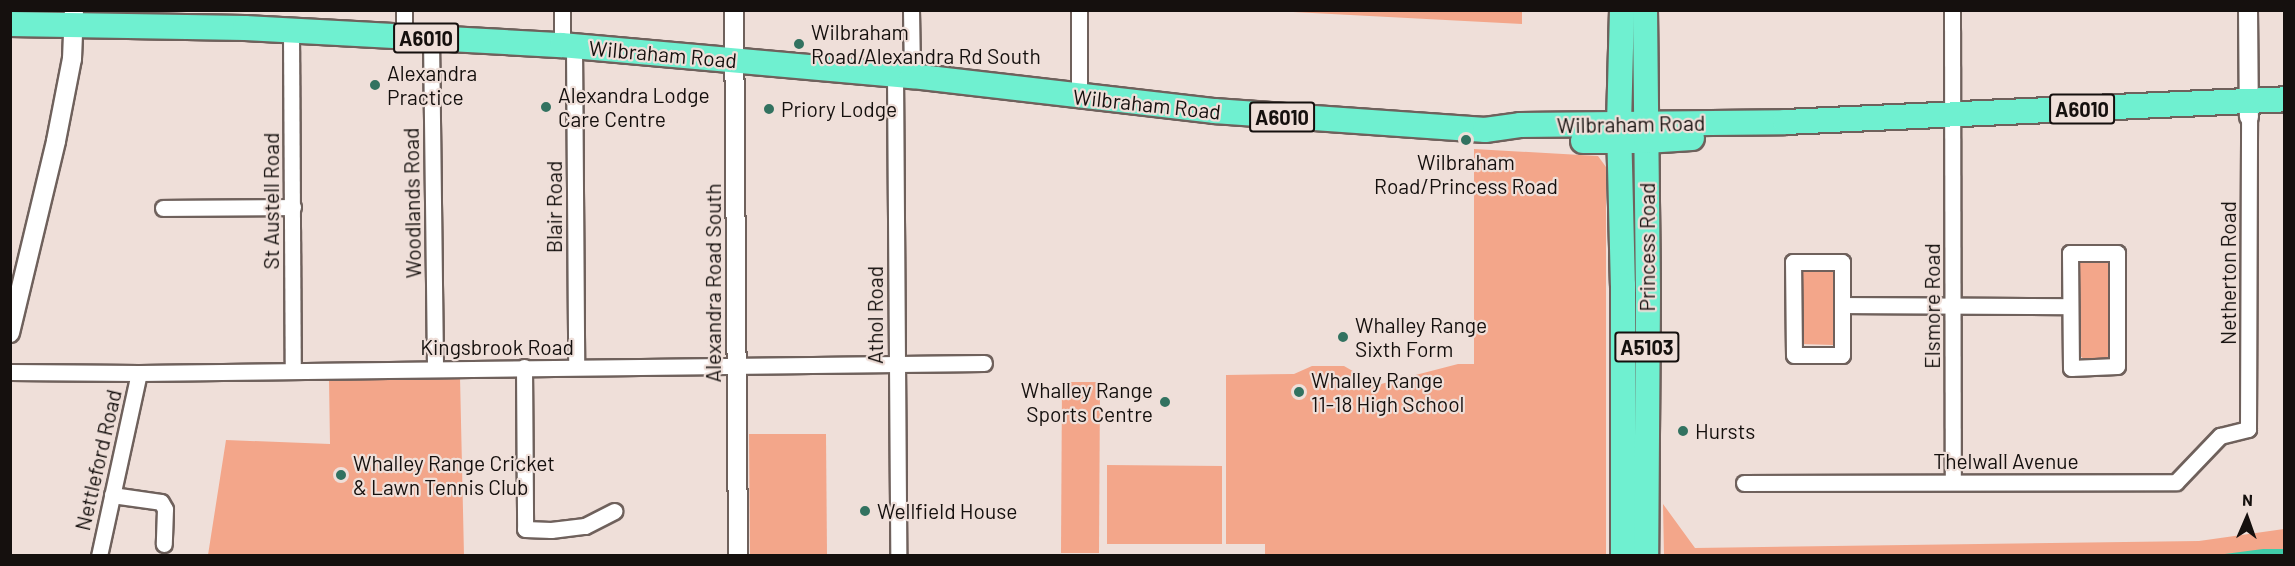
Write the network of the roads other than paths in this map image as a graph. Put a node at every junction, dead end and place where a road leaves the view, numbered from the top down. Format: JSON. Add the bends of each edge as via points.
{"nodes":[{"id":1,"x":54,"y":10,"type":"edge"},
{"id":2,"x":404,"y":10,"type":"edge"},
{"id":3,"x":562,"y":10,"type":"edge"},
{"id":4,"x":734,"y":10,"type":"edge"},
{"id":5,"x":911,"y":10,"type":"edge"},
{"id":6,"x":1079,"y":10,"type":"edge"},
{"id":7,"x":1622,"y":10,"type":"edge"},
{"id":8,"x":1645,"y":10,"type":"edge"},
{"id":9,"x":1953,"y":10,"type":"edge"},
{"id":10,"x":2248,"y":10,"type":"edge"},
{"id":11,"x":74,"y":18,"type":"edge"},
{"id":12,"x":17,"y":24,"type":"edge"},
{"id":13,"x":291,"y":30,"type":"junction"},
{"id":14,"x":404,"y":37,"type":"junction"},
{"id":15,"x":431,"y":38,"type":"junction"},
{"id":16,"x":568,"y":46,"type":"junction"},
{"id":17,"x":734,"y":60,"type":"junction"},
{"id":18,"x":903,"y":75,"type":"junction"},
{"id":19,"x":1079,"y":97,"type":"junction"},
{"id":20,"x":2284,"y":99,"type":"edge"},
{"id":21,"x":2249,"y":109,"type":"junction"},
{"id":22,"x":2284,"y":115,"type":"edge"},
{"id":23,"x":1953,"y":122,"type":"junction"},
{"id":24,"x":1646,"y":132,"type":"junction"},
{"id":25,"x":1620,"y":133,"type":"junction"},
{"id":26,"x":293,"y":207,"type":"junction"},
{"id":27,"x":163,"y":208,"type":"dead end"},
{"id":28,"x":1842,"y":305,"type":"junction"},
{"id":29,"x":1954,"y":306,"type":"junction"},
{"id":30,"x":2070,"y":306,"type":"junction"},
{"id":31,"x":10,"y":333,"type":"edge"},
{"id":32,"x":984,"y":363,"type":"dead end"},
{"id":33,"x":897,"y":364,"type":"junction"},
{"id":34,"x":736,"y":366,"type":"junction"},
{"id":35,"x":524,"y":367,"type":"junction"},
{"id":36,"x":576,"y":367,"type":"junction"},
{"id":37,"x":435,"y":368,"type":"junction"},
{"id":38,"x":293,"y":371,"type":"junction"},
{"id":39,"x":10,"y":372,"type":"edge"},
{"id":40,"x":139,"y":373,"type":"junction"},
{"id":41,"x":2248,"y":429,"type":"joint"},
{"id":42,"x":1953,"y":482,"type":"junction"},
{"id":43,"x":1744,"y":483,"type":"dead end"},
{"id":44,"x":112,"y":495,"type":"junction"},
{"id":45,"x":614,"y":511,"type":"dead end"},
{"id":46,"x":164,"y":544,"type":"dead end"},
{"id":47,"x":1634,"y":553,"type":"edge"},
{"id":48,"x":99,"y":555,"type":"edge"},
{"id":49,"x":738,"y":555,"type":"edge"},
{"id":50,"x":898,"y":555,"type":"edge"}],
"edges":[{"from":1,"to":12,"type":"street"},
{"from":2,"to":14,"type":"street"},
{"from":3,"to":16,"type":"street","name":"Blair Road"},
{"from":4,"to":17,"type":"street","name":"Alexandra Road South"},
{"from":5,"to":18,"type":"street","name":"Athol Road"},
{"from":6,"to":19,"type":"street"},
{"from":7,"to":25,"type":"highway","name":"Princess Road","number":"A5103"},
{"from":8,"to":24,"type":"highway","name":"Princess Road","number":"A5103"},
{"from":9,"to":23,"type":"street","name":"Elsmore Road"},
{"from":10,"to":21,"type":"street"},
{"from":11,"to":12,"type":"highway","name":"Wilbraham Road","number":"A6010"},
{"from":11,"to":13,"type":"highway","name":"Wilbraham Road","number":"A6010"},
{"from":11,"to":31,"type":"street","via":[[72,59],[56,141]]},
{"from":13,"to":14,"type":"highway","name":"Wilbraham Road","number":"A6010"},
{"from":13,"to":26,"type":"street","name":"St Austell Road"},
{"from":14,"to":15,"type":"highway","name":"Wilbraham Road","number":"A6010"},
{"from":15,"to":16,"type":"highway","name":"Wilbraham Road","number":"A6010"},
{"from":15,"to":37,"type":"street","name":"Woodlands Road"},
{"from":16,"to":17,"type":"highway","name":"Wilbraham Road","number":"A6010"},
{"from":16,"to":36,"type":"street","name":"Blair Road"},
{"from":17,"to":18,"type":"highway","name":"Wilbraham Road","number":"A6010"},
{"from":17,"to":34,"type":"street","name":"Alexandra Road South"},
{"from":18,"to":19,"type":"highway","name":"Wilbraham Road","number":"A6010"},
{"from":18,"to":33,"type":"street","name":"Athol Road"},
{"from":19,"to":25,"type":"highway","name":"Wilbraham Road","number":"A6010","via":[[1335,121],[1485,130],[1520,125]]},
{"from":20,"to":21,"type":"highway","name":"Wilbraham Road","number":"A6010"},
{"from":21,"to":22,"type":"highway","name":"Wilbraham Road","number":"A6010"},
{"from":21,"to":23,"type":"highway","name":"Wilbraham Road","number":"A6010"},
{"from":21,"to":41,"type":"street","name":"Netherton Road"},
{"from":23,"to":24,"type":"highway","name":"Wilbraham Road","number":"A6010","via":[[1678,138]]},
{"from":23,"to":29,"type":"street","name":"Elsmore Road"},
{"from":24,"to":25,"type":"highway","name":"Wilbraham Road","number":"A6010"},
{"from":24,"to":47,"type":"highway","name":"Princess Road","number":"A5103","via":[[1648,292]]},
{"from":25,"to":47,"type":"highway","name":"Princess Road","number":"A5103"},
{"from":26,"to":27,"type":"street"},
{"from":26,"to":38,"type":"street","name":"St Austell Road"},
{"from":28,"to":28,"type":"street","via":[[1842,355],[1794,355],[1793,262],[1842,262]]},
{"from":28,"to":29,"type":"street"},
{"from":29,"to":30,"type":"street"},
{"from":29,"to":42,"type":"street","name":"Elsmore Road"},
{"from":30,"to":30,"type":"street","via":[[2070,254],[2117,253],[2117,366],[2071,368]]},
{"from":32,"to":33,"type":"street","name":"Kingsbrook Road"},
{"from":33,"to":34,"type":"street","name":"Kingsbrook Road"},
{"from":33,"to":50,"type":"street","name":"Athol Road"},
{"from":34,"to":36,"type":"street","name":"Kingsbrook Road"},
{"from":34,"to":49,"type":"street","name":"Alexandra Road South"},
{"from":35,"to":36,"type":"street","name":"Kingsbrook Road"},
{"from":35,"to":37,"type":"street","name":"Kingsbrook Road"},
{"from":35,"to":45,"type":"street","via":[[525,529],[585,526]]},
{"from":37,"to":38,"type":"street","name":"Kingsbrook Road"},
{"from":38,"to":40,"type":"street","name":"Kingsbrook Road"},
{"from":39,"to":40,"type":"street","name":"Kingsbrook Road"},
{"from":40,"to":44,"type":"street","name":"Nettleford Road"},
{"from":41,"to":42,"type":"street","name":"Thelwall Avenue","via":[[2220,436],[2176,482]]},
{"from":42,"to":43,"type":"street","name":"Thelwall Avenue"},
{"from":44,"to":46,"type":"street","via":[[161,502],[165,509]]},
{"from":44,"to":48,"type":"street","name":"Nettleford Road"}]}
